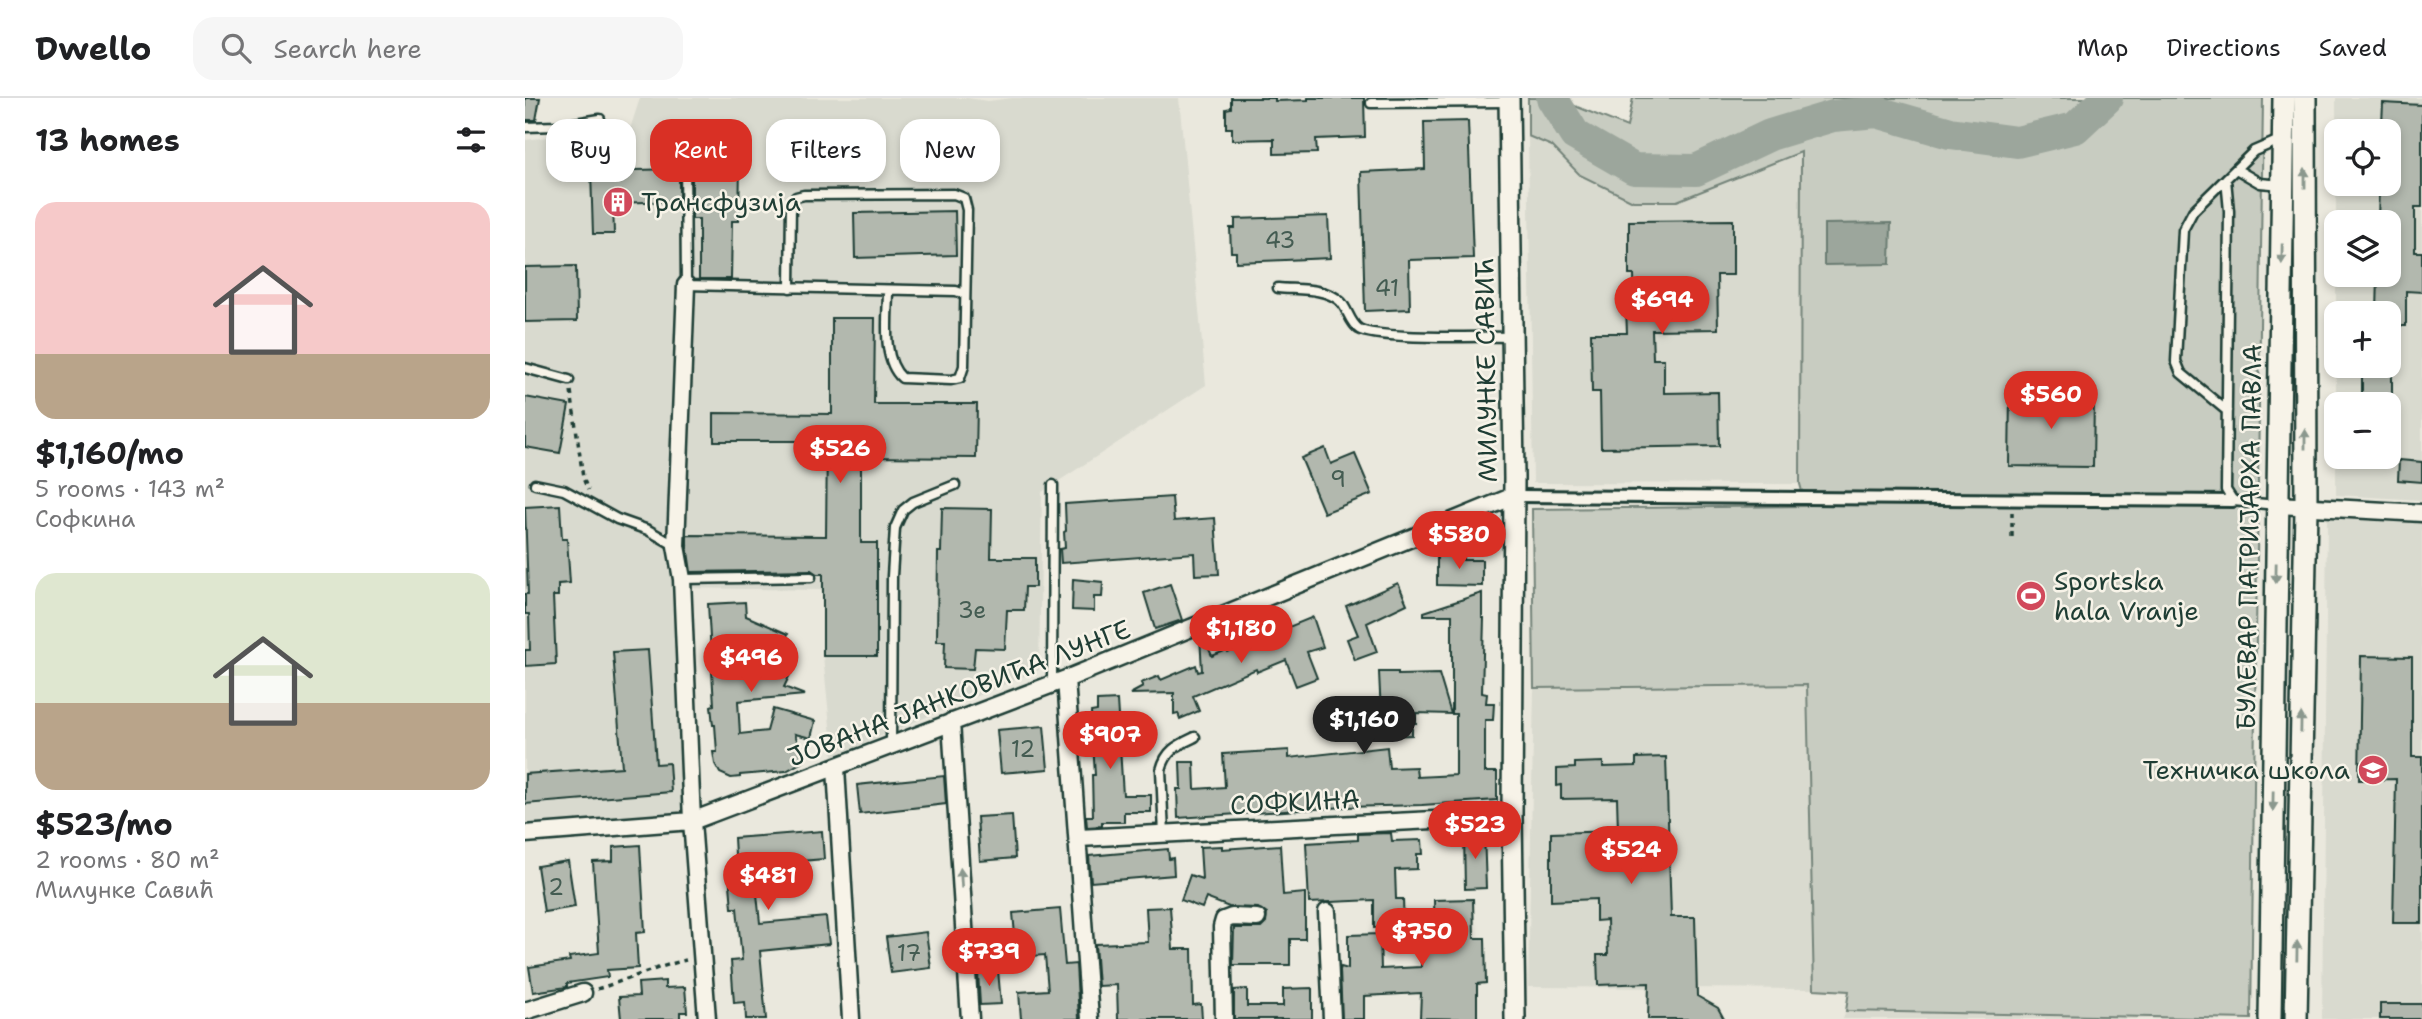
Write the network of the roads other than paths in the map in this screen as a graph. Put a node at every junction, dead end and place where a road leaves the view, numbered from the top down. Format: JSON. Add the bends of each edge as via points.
{"nodes":[{"id":1,"x":2284,"y":98,"type":"edge"},
{"id":2,"x":2305,"y":98,"type":"edge"},
{"id":3,"x":1509,"y":100,"type":"edge"},
{"id":4,"x":1371,"y":103,"type":"dead end"},
{"id":5,"x":546,"y":126,"type":"edge"},
{"id":6,"x":525,"y":127,"type":"edge"},
{"id":7,"x":2285,"y":138,"type":"junction"},
{"id":8,"x":2236,"y":169,"type":"junction"},
{"id":9,"x":2227,"y":179,"type":"junction"},
{"id":10,"x":685,"y":182,"type":"edge"},
{"id":11,"x":2283,"y":185,"type":"junction"},
{"id":12,"x":686,"y":285,"type":"junction"},
{"id":13,"x":790,"y":288,"type":"junction"},
{"id":14,"x":1278,"y":288,"type":"dead end"},
{"id":15,"x":888,"y":289,"type":"junction"},
{"id":16,"x":964,"y":294,"type":"junction"},
{"id":17,"x":1512,"y":337,"type":"junction"},
{"id":18,"x":525,"y":368,"type":"edge"},
{"id":19,"x":569,"y":380,"type":"road end"},
{"id":20,"x":2227,"y":411,"type":"junction"},
{"id":21,"x":535,"y":484,"type":"dead end"},
{"id":22,"x":955,"y":485,"type":"dead end"},
{"id":23,"x":1053,"y":485,"type":"dead end"},
{"id":24,"x":1514,"y":496,"type":"junction"},
{"id":25,"x":2232,"y":501,"type":"junction"},
{"id":26,"x":2277,"y":505,"type":"junction"},
{"id":27,"x":2306,"y":508,"type":"junction"},
{"id":28,"x":2422,"y":513,"type":"edge"},
{"id":29,"x":676,"y":546,"type":"junction"},
{"id":30,"x":811,"y":577,"type":"dead end"},
{"id":31,"x":683,"y":579,"type":"junction"},
{"id":32,"x":1059,"y":681,"type":"junction"},
{"id":33,"x":951,"y":722,"type":"junction"},
{"id":34,"x":1195,"y":737,"type":"dead end"},
{"id":35,"x":891,"y":747,"type":"junction"},
{"id":36,"x":836,"y":768,"type":"junction"},
{"id":37,"x":1513,"y":816,"type":"junction"},
{"id":38,"x":692,"y":821,"type":"junction"},
{"id":39,"x":525,"y":834,"type":"edge"},
{"id":40,"x":1164,"y":834,"type":"junction"},
{"id":41,"x":1079,"y":838,"type":"junction"},
{"id":42,"x":1327,"y":912,"type":"dead end"},
{"id":43,"x":1257,"y":918,"type":"dead end"},
{"id":44,"x":583,"y":993,"type":"road end"},
{"id":45,"x":525,"y":1011,"type":"edge"},
{"id":46,"x":707,"y":1019,"type":"edge"},
{"id":47,"x":851,"y":1019,"type":"edge"},
{"id":48,"x":970,"y":1019,"type":"edge"},
{"id":49,"x":1090,"y":1019,"type":"edge"},
{"id":50,"x":1224,"y":1019,"type":"edge"},
{"id":51,"x":1332,"y":1019,"type":"edge"},
{"id":52,"x":1515,"y":1019,"type":"edge"},
{"id":53,"x":2270,"y":1019,"type":"edge"},
{"id":54,"x":2296,"y":1019,"type":"edge"}],
"edges":[{"from":1,"to":7,"type":"main road","name":"БУЛЕВАР ПАТРИЈАРХА ПАВЛА"},
{"from":27,"to":2,"type":"main road","name":"БУЛЕВАР ПАТРИЈАРХА ПАВЛА","one_way":true},
{"from":3,"to":4,"type":"lane"},
{"from":3,"to":17,"type":"street","name":"МИЛУНКЕ САВИЋ"},
{"from":5,"to":6,"type":"lane"},
{"from":7,"to":8,"type":"lane","via":[[2254,151]]},
{"from":7,"to":11,"type":"main road","name":"БУЛЕВАР ПАТРИЈАРХА ПАВЛА"},
{"from":8,"to":9,"type":"lane"},
{"from":8,"to":11,"type":"lane","via":[[2260,183]]},
{"from":9,"to":20,"type":"lane"},
{"from":9,"to":20,"type":"lane","via":[[2193,211],[2183,230],[2176,361],[2181,373]]},
{"from":10,"to":12,"type":"lane"},
{"from":11,"to":26,"type":"main road","name":"БУЛЕВАР ПАТРИЈАРХА ПАВЛА","one_way":true},
{"from":12,"to":13,"type":"lane"},
{"from":12,"to":29,"type":"street"},
{"from":13,"to":15,"type":"lane"},
{"from":13,"to":16,"type":"lane","via":[[791,204],[796,197],[954,194],[964,198],[967,210]]},
{"from":14,"to":17,"type":"lane","via":[[1330,295],[1342,303],[1359,329],[1368,332]]},
{"from":15,"to":16,"type":"lane"},
{"from":15,"to":16,"type":"lane","via":[[889,352],[894,371],[902,379],[960,377]]},
{"from":17,"to":24,"type":"street","name":"МИЛУНКЕ САВИЋ"},
{"from":18,"to":19,"type":"lane"},
{"from":20,"to":25,"type":"lane","via":[[2226,490]]},
{"from":21,"to":29,"type":"lane","via":[[564,490]]},
{"from":22,"to":35,"type":"lane","via":[[913,502],[903,510],[895,528]]},
{"from":23,"to":32,"type":"lane"},
{"from":24,"to":25,"type":"street"},
{"from":24,"to":32,"type":"street","name":"ЈОВАНА ЈАНКОВИЋА ЛУНГЕ"},
{"from":24,"to":37,"type":"street","name":"МИЛУНКЕ САВИЋ"},
{"from":25,"to":26,"type":"lane"},
{"from":26,"to":27,"type":"street"},
{"from":26,"to":53,"type":"main road","name":"БУЛЕВАР ПАТРИЈАРХА ПАВЛА","one_way":true},
{"from":27,"to":28,"type":"street"},
{"from":54,"to":27,"type":"main road","name":"БУЛЕВАР ПАТРИЈАРХА ПАВЛА","one_way":true},
{"from":29,"to":31,"type":"street"},
{"from":30,"to":31,"type":"lane"},
{"from":31,"to":38,"type":"street"},
{"from":32,"to":33,"type":"street","name":"ЈОВАНА ЈАНКОВИЋА ЛУНГЕ"},
{"from":32,"to":41,"type":"street"},
{"from":33,"to":35,"type":"street","name":"ЈОВАНА ЈАНКОВИЋА ЛУНГЕ"},
{"from":48,"to":33,"type":"street","one_way":true},
{"from":34,"to":40,"type":"lane","via":[[1175,746],[1163,761]]},
{"from":35,"to":36,"type":"street","name":"ЈОВАНА ЈАНКОВИЋА ЛУНГЕ"},
{"from":36,"to":38,"type":"street","name":"ЈОВАНА ЈАНКОВИЋА ЛУНГЕ"},
{"from":36,"to":47,"type":"street"},
{"from":37,"to":40,"type":"street","name":"СОФКИНА"},
{"from":37,"to":52,"type":"street","name":"МИЛУНКЕ САВИЋ"},
{"from":38,"to":39,"type":"street","name":"ЈОВАНА ЈАНКОВИЋА ЛУНГЕ"},
{"from":38,"to":46,"type":"street"},
{"from":40,"to":41,"type":"street","name":"СОФКИНА"},
{"from":41,"to":49,"type":"street"},
{"from":42,"to":51,"type":"street"},
{"from":43,"to":50,"type":"street","via":[[1224,920]]},
{"from":44,"to":45,"type":"street"}]}
